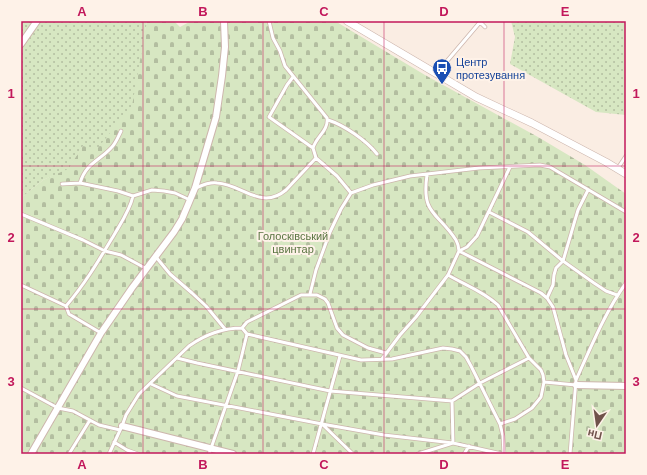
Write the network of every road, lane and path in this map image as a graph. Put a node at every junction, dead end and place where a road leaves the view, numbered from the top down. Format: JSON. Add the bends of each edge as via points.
{"nodes":[{"id":1,"x":37,"y":21,"type":"edge"},
{"id":2,"x":224,"y":21,"type":"edge"},
{"id":3,"x":269,"y":21,"type":"edge"},
{"id":4,"x":347,"y":21,"type":"edge"},
{"id":5,"x":480,"y":22,"type":"edge"},
{"id":6,"x":485,"y":27,"type":"dead end"},
{"id":7,"x":21,"y":44,"type":"edge"},
{"id":8,"x":436,"y":74,"type":"junction"},
{"id":9,"x":294,"y":77,"type":"junction"},
{"id":10,"x":328,"y":120,"type":"junction"},
{"id":11,"x":121,"y":131,"type":"dead end"},
{"id":12,"x":312,"y":148,"type":"junction"},
{"id":13,"x":377,"y":154,"type":"dead end"},
{"id":14,"x":626,"y":156,"type":"edge"},
{"id":15,"x":316,"y":158,"type":"junction"},
{"id":16,"x":510,"y":167,"type":"junction"},
{"id":17,"x":618,"y":169,"type":"junction"},
{"id":18,"x":626,"y":174,"type":"edge"},
{"id":19,"x":427,"y":175,"type":"junction"},
{"id":20,"x":80,"y":183,"type":"junction"},
{"id":21,"x":62,"y":184,"type":"dead end"},
{"id":22,"x":195,"y":188,"type":"junction"},
{"id":23,"x":588,"y":190,"type":"junction"},
{"id":24,"x":351,"y":193,"type":"junction"},
{"id":25,"x":133,"y":196,"type":"junction"},
{"id":26,"x":190,"y":200,"type":"junction"},
{"id":27,"x":489,"y":212,"type":"junction"},
{"id":28,"x":626,"y":212,"type":"edge"},
{"id":29,"x":21,"y":214,"type":"edge"},
{"id":30,"x":105,"y":251,"type":"junction"},
{"id":31,"x":459,"y":252,"type":"junction"},
{"id":32,"x":156,"y":257,"type":"junction"},
{"id":33,"x":563,"y":261,"type":"junction"},
{"id":34,"x":146,"y":269,"type":"junction"},
{"id":35,"x":448,"y":275,"type":"junction"},
{"id":36,"x":626,"y":283,"type":"edge"},
{"id":37,"x":21,"y":285,"type":"edge"},
{"id":38,"x":310,"y":294,"type":"junction"},
{"id":39,"x":617,"y":295,"type":"junction"},
{"id":40,"x":547,"y":298,"type":"junction"},
{"id":41,"x":66,"y":306,"type":"junction"},
{"id":42,"x":242,"y":328,"type":"junction"},
{"id":43,"x":225,"y":329,"type":"junction"},
{"id":44,"x":101,"y":333,"type":"junction"},
{"id":45,"x":247,"y":334,"type":"junction"},
{"id":46,"x":376,"y":351,"type":"junction"},
{"id":47,"x":386,"y":353,"type":"junction"},
{"id":48,"x":340,"y":356,"type":"junction"},
{"id":49,"x":177,"y":358,"type":"junction"},
{"id":50,"x":529,"y":358,"type":"junction"},
{"id":51,"x":376,"y":360,"type":"junction"},
{"id":52,"x":382,"y":360,"type":"junction"},
{"id":53,"x":238,"y":371,"type":"junction"},
{"id":54,"x":544,"y":382,"type":"junction"},
{"id":55,"x":576,"y":382,"type":"junction"},
{"id":56,"x":480,"y":383,"type":"junction"},
{"id":57,"x":151,"y":384,"type":"junction"},
{"id":58,"x":626,"y":386,"type":"edge"},
{"id":59,"x":21,"y":388,"type":"edge"},
{"id":60,"x":330,"y":391,"type":"junction"},
{"id":61,"x":452,"y":401,"type":"junction"},
{"id":62,"x":226,"y":405,"type":"junction"},
{"id":63,"x":58,"y":408,"type":"junction"},
{"id":64,"x":90,"y":420,"type":"junction"},
{"id":65,"x":322,"y":424,"type":"junction"},
{"id":66,"x":500,"y":424,"type":"junction"},
{"id":67,"x":121,"y":428,"type":"junction"},
{"id":68,"x":114,"y":442,"type":"junction"},
{"id":69,"x":453,"y":442,"type":"junction"},
{"id":70,"x":469,"y":446,"type":"junction"},
{"id":71,"x":210,"y":451,"type":"edge"},
{"id":72,"x":31,"y":454,"type":"edge"},
{"id":73,"x":69,"y":454,"type":"edge"},
{"id":74,"x":109,"y":454,"type":"edge"},
{"id":75,"x":138,"y":454,"type":"edge"},
{"id":76,"x":233,"y":454,"type":"edge"},
{"id":77,"x":313,"y":454,"type":"edge"},
{"id":78,"x":353,"y":454,"type":"edge"},
{"id":79,"x":418,"y":454,"type":"edge"},
{"id":80,"x":464,"y":454,"type":"edge"},
{"id":81,"x":503,"y":454,"type":"edge"},
{"id":82,"x":570,"y":454,"type":"edge"}],
"edges":[{"from":1,"to":7,"type":"street"},
{"from":2,"to":22,"type":"street","via":[[225,47],[217,110]]},
{"from":3,"to":9,"type":"lane","via":[[285,66]]},
{"from":4,"to":8,"type":"street"},
{"from":5,"to":6,"type":"lane"},
{"from":5,"to":8,"type":"lane"},
{"from":8,"to":17,"type":"street"},
{"from":9,"to":10,"type":"lane"},
{"from":9,"to":12,"type":"lane","via":[[269,117]]},
{"from":10,"to":12,"type":"lane"},
{"from":10,"to":13,"type":"lane","via":[[342,126]]},
{"from":11,"to":20,"type":"lane","via":[[111,148],[86,170]]},
{"from":12,"to":15,"type":"lane"},
{"from":14,"to":17,"type":"lane"},
{"from":15,"to":22,"type":"lane","via":[[286,190],[274,197],[262,198],[216,183]]},
{"from":15,"to":24,"type":"lane","via":[[337,176]]},
{"from":16,"to":19,"type":"lane","via":[[454,170]]},
{"from":16,"to":23,"type":"lane","via":[[550,167]]},
{"from":16,"to":27,"type":"lane"},
{"from":17,"to":18,"type":"street"},
{"from":19,"to":24,"type":"lane","via":[[400,178]]},
{"from":19,"to":31,"type":"lane","via":[[425,188],[428,205],[456,240]]},
{"from":20,"to":21,"type":"lane"},
{"from":20,"to":25,"type":"lane","via":[[118,190]]},
{"from":22,"to":26,"type":"street"},
{"from":23,"to":28,"type":"lane"},
{"from":23,"to":33,"type":"lane","via":[[578,210]]},
{"from":24,"to":38,"type":"lane","via":[[330,232]]},
{"from":25,"to":26,"type":"lane","via":[[158,190]]},
{"from":25,"to":30,"type":"lane","via":[[132,203]]},
{"from":26,"to":32,"type":"street","via":[[174,232]]},
{"from":27,"to":31,"type":"lane","via":[[472,242]]},
{"from":27,"to":33,"type":"lane","via":[[528,232]]},
{"from":29,"to":30,"type":"lane"},
{"from":30,"to":34,"type":"lane","via":[[121,255]]},
{"from":30,"to":41,"type":"lane","via":[[79,292]]},
{"from":31,"to":35,"type":"lane"},
{"from":31,"to":40,"type":"lane"},
{"from":32,"to":34,"type":"street"},
{"from":32,"to":43,"type":"lane","via":[[170,274],[206,306]]},
{"from":33,"to":39,"type":"lane","via":[[603,289]]},
{"from":33,"to":40,"type":"lane","via":[[556,268],[553,285]]},
{"from":34,"to":44,"type":"street"},
{"from":35,"to":47,"type":"lane"},
{"from":35,"to":50,"type":"lane","via":[[481,292],[498,305]]},
{"from":36,"to":39,"type":"lane"},
{"from":37,"to":41,"type":"lane"},
{"from":38,"to":42,"type":"lane","via":[[302,295],[257,317]]},
{"from":38,"to":46,"type":"lane","via":[[325,299],[337,328],[343,335]]},
{"from":39,"to":55,"type":"lane"},
{"from":40,"to":55,"type":"lane","via":[[556,314]]},
{"from":41,"to":44,"type":"lane","via":[[69,314]]},
{"from":42,"to":43,"type":"lane"},
{"from":42,"to":45,"type":"lane"},
{"from":43,"to":49,"type":"lane","via":[[198,340]]},
{"from":44,"to":63,"type":"street"},
{"from":45,"to":48,"type":"lane"},
{"from":45,"to":53,"type":"lane"},
{"from":46,"to":47,"type":"lane"},
{"from":46,"to":51,"type":"lane"},
{"from":47,"to":52,"type":"lane"},
{"from":48,"to":51,"type":"lane"},
{"from":48,"to":60,"type":"lane"},
{"from":49,"to":53,"type":"lane"},
{"from":49,"to":57,"type":"lane"},
{"from":50,"to":54,"type":"lane","via":[[541,370]]},
{"from":50,"to":56,"type":"lane"},
{"from":51,"to":52,"type":"lane"},
{"from":52,"to":56,"type":"lane","via":[[443,348],[457,350],[466,357]]},
{"from":53,"to":60,"type":"lane"},
{"from":53,"to":62,"type":"lane"},
{"from":54,"to":55,"type":"lane"},
{"from":54,"to":66,"type":"lane","via":[[541,397],[532,408],[515,419]]},
{"from":55,"to":58,"type":"street"},
{"from":55,"to":82,"type":"lane"},
{"from":56,"to":61,"type":"lane"},
{"from":56,"to":66,"type":"lane"},
{"from":57,"to":62,"type":"lane","via":[[177,396]]},
{"from":57,"to":67,"type":"lane","via":[[139,394]]},
{"from":59,"to":63,"type":"lane"},
{"from":60,"to":61,"type":"lane"},
{"from":60,"to":65,"type":"lane"},
{"from":61,"to":69,"type":"lane"},
{"from":62,"to":65,"type":"lane"},
{"from":62,"to":71,"type":"lane"},
{"from":63,"to":64,"type":"lane"},
{"from":63,"to":72,"type":"street"},
{"from":64,"to":67,"type":"lane","via":[[99,425]]},
{"from":64,"to":73,"type":"lane"},
{"from":65,"to":69,"type":"lane","via":[[384,435]]},
{"from":65,"to":77,"type":"lane"},
{"from":65,"to":78,"type":"lane"},
{"from":66,"to":81,"type":"lane"},
{"from":67,"to":68,"type":"lane"},
{"from":67,"to":71,"type":"street"},
{"from":68,"to":74,"type":"lane"},
{"from":68,"to":75,"type":"lane"},
{"from":69,"to":70,"type":"lane"},
{"from":69,"to":79,"type":"lane"},
{"from":70,"to":80,"type":"lane"},
{"from":70,"to":81,"type":"lane"},
{"from":71,"to":76,"type":"street"}]}
